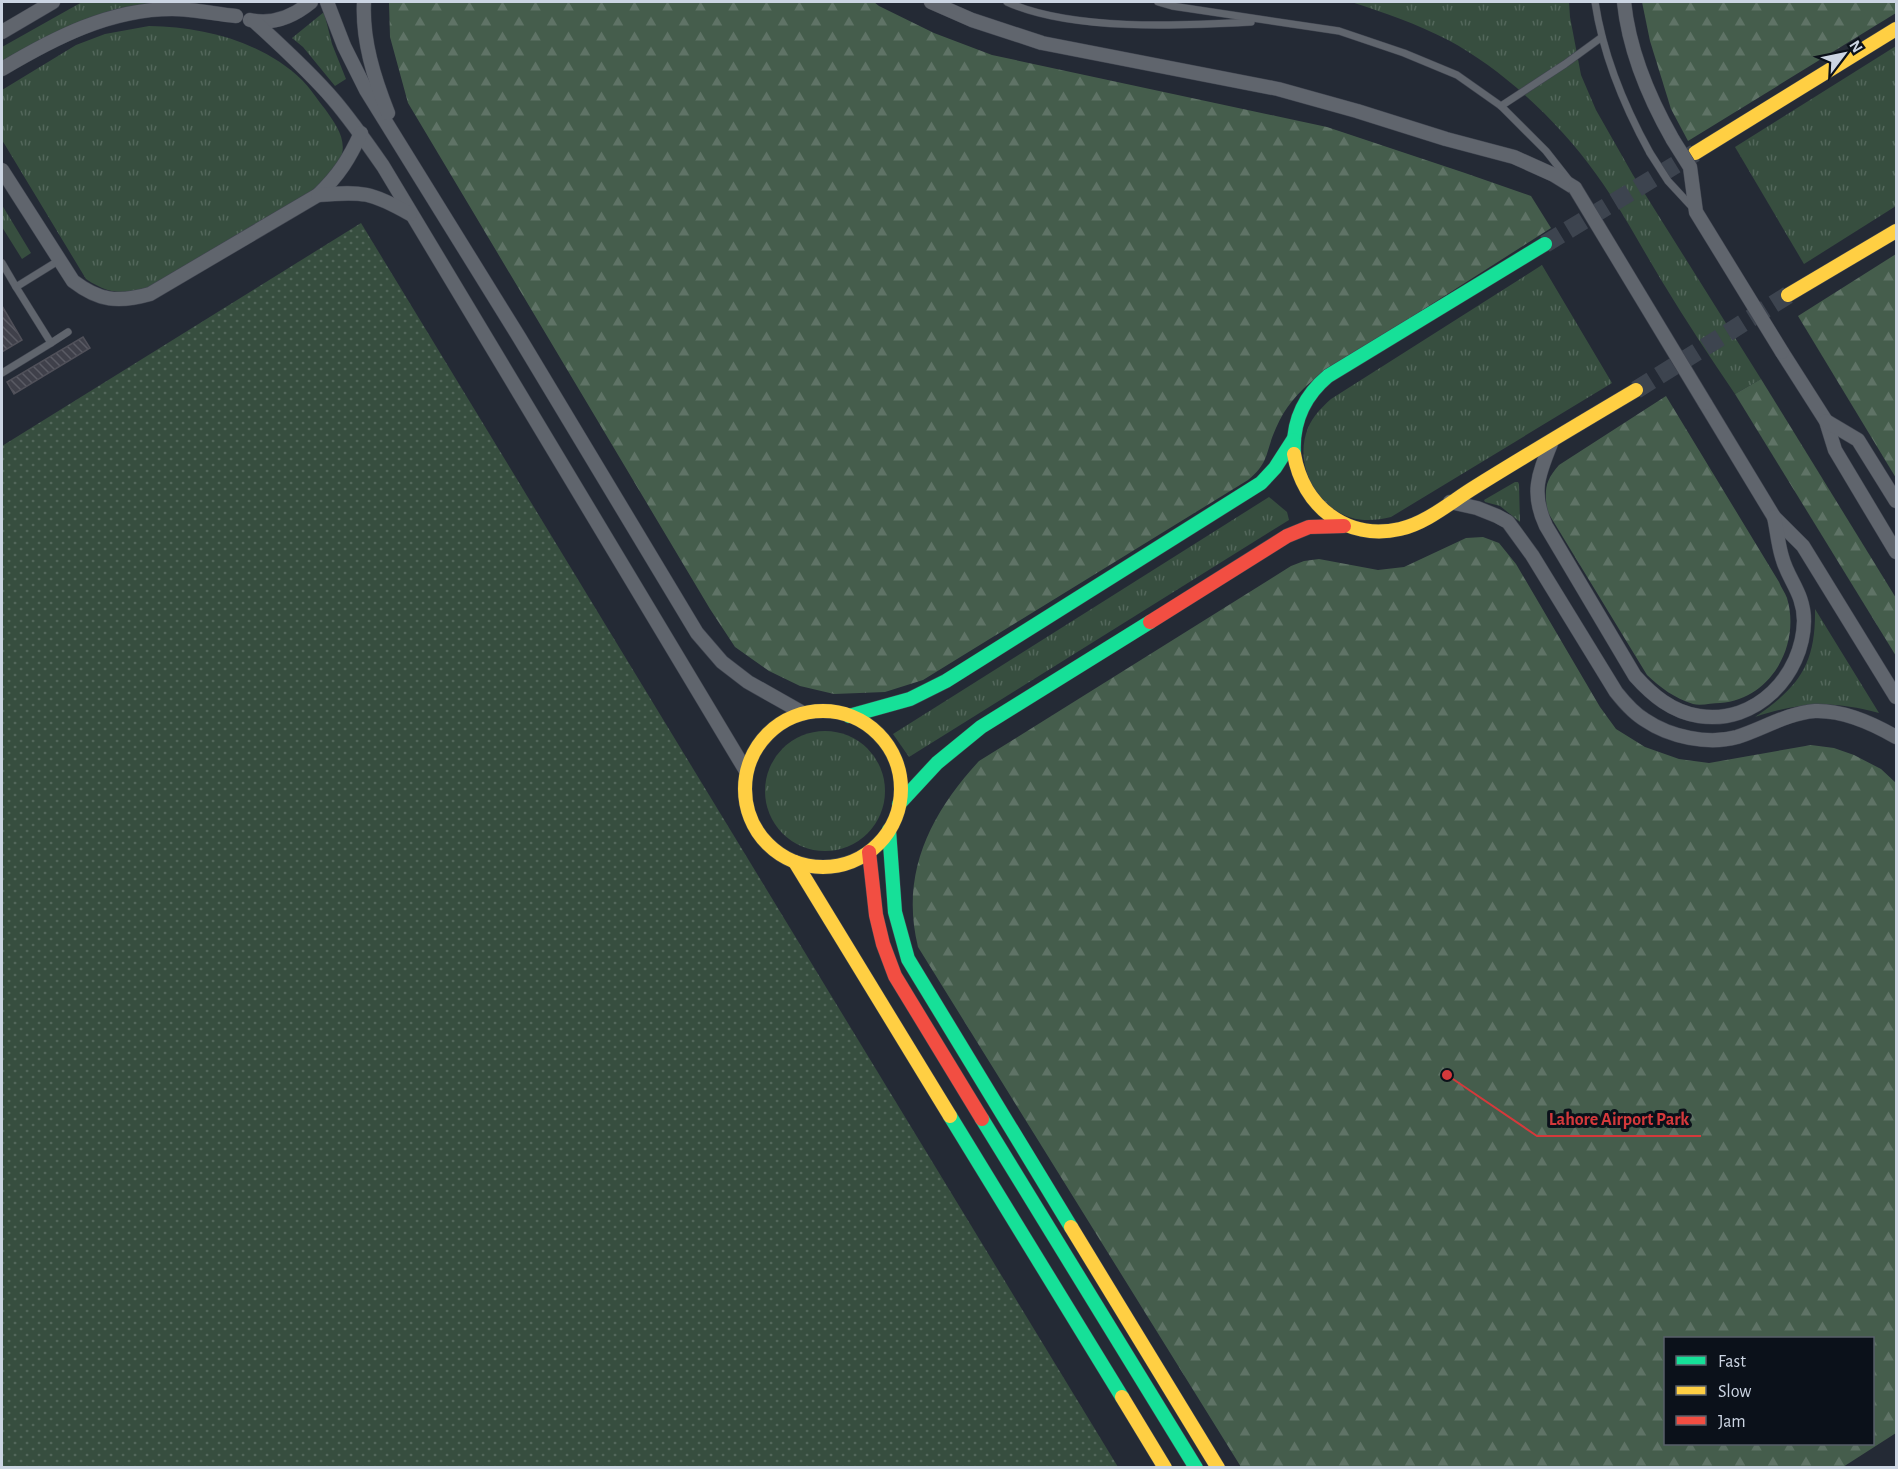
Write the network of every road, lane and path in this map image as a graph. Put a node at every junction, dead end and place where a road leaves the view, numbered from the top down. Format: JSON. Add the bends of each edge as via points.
{"nodes":[{"id":1,"x":53,"y":2,"type":"edge"},
{"id":2,"x":216,"y":2,"type":"edge"},
{"id":3,"x":311,"y":2,"type":"edge"},
{"id":4,"x":327,"y":2,"type":"edge"},
{"id":5,"x":364,"y":2,"type":"edge"},
{"id":6,"x":931,"y":2,"type":"edge"},
{"id":7,"x":1006,"y":2,"type":"edge"},
{"id":8,"x":1158,"y":2,"type":"edge"},
{"id":9,"x":1595,"y":2,"type":"edge"},
{"id":10,"x":1624,"y":2,"type":"edge"},
{"id":11,"x":236,"y":16,"type":"junction"},
{"id":12,"x":254,"y":21,"type":"junction"},
{"id":13,"x":1266,"y":21,"type":"junction"},
{"id":14,"x":1896,"y":29,"type":"edge"},
{"id":15,"x":2,"y":32,"type":"edge"},
{"id":16,"x":1602,"y":37,"type":"junction"},
{"id":17,"x":2,"y":69,"type":"edge"},
{"id":18,"x":1501,"y":105,"type":"junction"},
{"id":19,"x":361,"y":133,"type":"junction"},
{"id":20,"x":405,"y":153,"type":"junction"},
{"id":21,"x":1695,"y":153,"type":"tunnel mouth"},
{"id":22,"x":2,"y":171,"type":"edge"},
{"id":23,"x":1575,"y":188,"type":"junction"},
{"id":24,"x":318,"y":195,"type":"junction"},
{"id":25,"x":1696,"y":212,"type":"junction"},
{"id":26,"x":410,"y":214,"type":"junction"},
{"id":27,"x":1896,"y":232,"type":"edge"},
{"id":28,"x":1545,"y":244,"type":"tunnel mouth"},
{"id":29,"x":58,"y":261,"type":"junction"},
{"id":30,"x":2,"y":263,"type":"edge"},
{"id":31,"x":16,"y":287,"type":"junction"},
{"id":32,"x":1788,"y":295,"type":"tunnel mouth"},
{"id":33,"x":68,"y":332,"type":"dead end"},
{"id":34,"x":51,"y":343,"type":"junction"},
{"id":35,"x":2,"y":373,"type":"edge"},
{"id":36,"x":1636,"y":390,"type":"tunnel mouth"},
{"id":37,"x":1826,"y":421,"type":"junction"},
{"id":38,"x":1293,"y":440,"type":"junction"},
{"id":39,"x":1552,"y":441,"type":"junction"},
{"id":40,"x":1896,"y":501,"type":"edge"},
{"id":41,"x":1450,"y":502,"type":"junction"},
{"id":42,"x":1774,"y":517,"type":"junction"},
{"id":43,"x":1346,"y":526,"type":"junction"},
{"id":44,"x":1896,"y":552,"type":"edge"},
{"id":45,"x":1896,"y":697,"type":"edge"},
{"id":46,"x":803,"y":713,"type":"junction"},
{"id":47,"x":849,"y":716,"type":"junction"},
{"id":48,"x":1896,"y":737,"type":"edge"},
{"id":49,"x":746,"y":771,"type":"junction"},
{"id":50,"x":899,"y":804,"type":"junction"},
{"id":51,"x":889,"y":830,"type":"junction"},
{"id":52,"x":869,"y":852,"type":"junction"},
{"id":53,"x":795,"y":862,"type":"junction"},
{"id":54,"x":1165,"y":1467,"type":"edge"},
{"id":55,"x":1196,"y":1467,"type":"edge"},
{"id":56,"x":1218,"y":1467,"type":"edge"}],
"edges":[{"from":1,"to":15,"type":"street"},
{"from":2,"to":11,"type":"street"},
{"from":3,"to":12,"type":"street","via":[[286,18]]},
{"from":4,"to":20,"type":"street","via":[[366,90]]},
{"from":5,"to":20,"type":"street","via":[[370,57]]},
{"from":6,"to":23,"type":"street","via":[[1042,43],[1278,89],[1357,111],[1514,158]]},
{"from":7,"to":13,"type":"lane","via":[[1064,18],[1135,24]]},
{"from":8,"to":13,"type":"lane"},
{"from":9,"to":16,"type":"lane"},
{"from":10,"to":25,"type":"street","bridge":true,"via":[[1643,78],[1690,167]]},
{"from":11,"to":12,"type":"street"},
{"from":11,"to":17,"type":"street","via":[[172,9],[125,14],[77,29]]},
{"from":12,"to":19,"type":"street","via":[[333,98]]},
{"from":13,"to":18,"type":"lane","via":[[1339,31],[1404,53],[1457,75]]},
{"from":14,"to":21,"type":"street"},
{"from":16,"to":18,"type":"lane"},
{"from":16,"to":25,"type":"lane","bridge":true,"via":[[1631,117],[1650,153],[1668,181]]},
{"from":18,"to":23,"type":"lane"},
{"from":19,"to":24,"type":"street","via":[[349,160]]},
{"from":19,"to":26,"type":"street"},
{"from":20,"to":46,"type":"street","via":[[698,633],[722,662],[748,682]]},
{"from":22,"to":29,"type":"street"},
{"from":23,"to":42,"type":"street","bridge":true},
{"from":24,"to":26,"type":"street","via":[[365,193],[383,198]]},
{"from":24,"to":29,"type":"street","via":[[150,294],[129,300],[108,300],[87,292]]},
{"from":25,"to":37,"type":"street","bridge":true},
{"from":26,"to":49,"type":"street"},
{"from":27,"to":32,"type":"street"},
{"from":28,"to":38,"type":"street","via":[[1319,383],[1300,408]]},
{"from":29,"to":31,"type":"lane"},
{"from":30,"to":31,"type":"lane"},
{"from":31,"to":34,"type":"lane"},
{"from":33,"to":34,"type":"lane"},
{"from":34,"to":35,"type":"lane"},
{"from":36,"to":39,"type":"street"},
{"from":37,"to":40,"type":"street","via":[[1858,440]]},
{"from":37,"to":44,"type":"street","via":[[1835,450]]},
{"from":38,"to":43,"type":"street","via":[[1296,467],[1308,495],[1329,517]]},
{"from":38,"to":47,"type":"street","via":[[1261,483],[956,675],[910,699]]},
{"from":39,"to":41,"type":"street"},
{"from":39,"to":42,"type":"street","via":[[1537,485],[1539,512],[1635,676],[1665,704],[1684,711],[1699,716],[1737,712],[1771,694],[1792,668],[1804,619],[1801,599],[1782,559]]},
{"from":41,"to":43,"type":"street","via":[[1402,528],[1376,532]]},
{"from":41,"to":48,"type":"street","via":[[1477,508],[1508,522],[1616,692],[1646,721],[1669,732],[1717,741],[1814,711],[1853,717]]},
{"from":42,"to":45,"type":"street","via":[[1803,546]]},
{"from":43,"to":50,"type":"street","via":[[1309,527],[1277,542],[981,727],[937,763]]},
{"from":46,"to":47,"type":"street","via":[[827,711]]},
{"from":46,"to":49,"type":"street","via":[[771,730],[755,749]]},
{"from":47,"to":50,"type":"street","via":[[869,726],[895,761],[900,782]]},
{"from":49,"to":53,"type":"street","via":[[746,799],[754,826],[779,854]]},
{"from":50,"to":51,"type":"street"},
{"from":51,"to":52,"type":"street"},
{"from":51,"to":56,"type":"street","via":[[892,901],[908,959]]},
{"from":52,"to":53,"type":"street","via":[[833,867]]},
{"from":52,"to":55,"type":"street","via":[[873,908],[895,976]]},
{"from":53,"to":54,"type":"street"}]}
